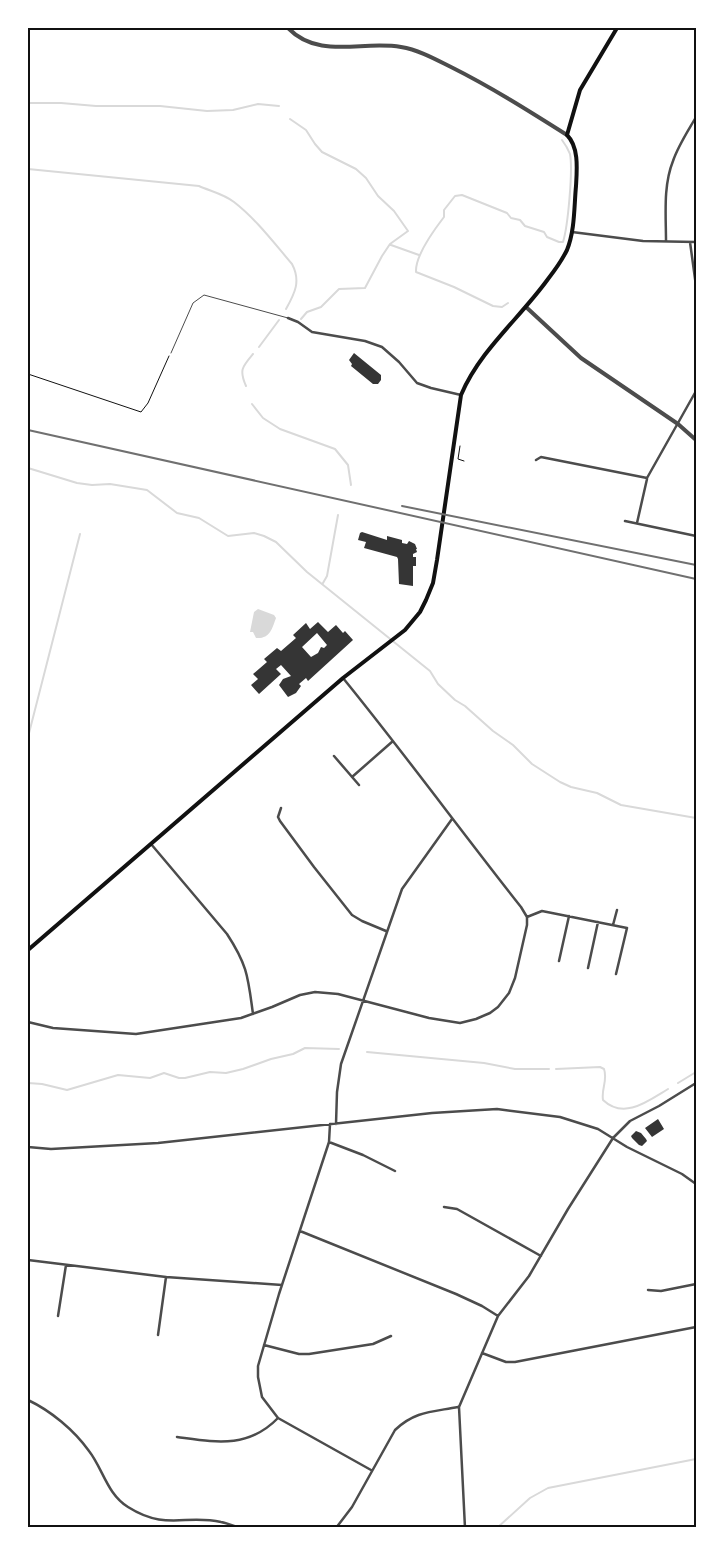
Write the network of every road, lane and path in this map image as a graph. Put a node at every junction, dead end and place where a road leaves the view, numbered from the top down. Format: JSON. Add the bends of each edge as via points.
{"nodes":[{"id":1,"x":288,"y":28,"type":"edge"},
{"id":2,"x":617,"y":28,"type":"edge"},
{"id":3,"x":696,"y":117,"type":"edge"},
{"id":4,"x":567,"y":135,"type":"junction"},
{"id":5,"x":572,"y":232,"type":"junction"},
{"id":6,"x":666,"y":241,"type":"junction"},
{"id":7,"x":690,"y":242,"type":"junction"},
{"id":8,"x":696,"y":242,"type":"edge"},
{"id":9,"x":695,"y":267,"type":"edge"},
{"id":10,"x":696,"y":286,"type":"edge"},
{"id":11,"x":526,"y":307,"type":"junction"},
{"id":12,"x":288,"y":318,"type":"joint"},
{"id":13,"x":171,"y":353,"type":"joint"},
{"id":14,"x":28,"y":374,"type":"edge"},
{"id":15,"x":696,"y":391,"type":"edge"},
{"id":16,"x":462,"y":395,"type":"junction"},
{"id":17,"x":678,"y":424,"type":"junction"},
{"id":18,"x":696,"y":440,"type":"edge"},
{"id":19,"x":458,"y":459,"type":"dead end"},
{"id":20,"x":536,"y":460,"type":"dead end"},
{"id":21,"x":464,"y":461,"type":"dead end"},
{"id":22,"x":647,"y":478,"type":"junction"},
{"id":23,"x":625,"y":521,"type":"dead end"},
{"id":24,"x":637,"y":524,"type":"junction"},
{"id":25,"x":696,"y":536,"type":"edge"},
{"id":26,"x":342,"y":678,"type":"junction"},
{"id":27,"x":393,"y":740,"type":"junction"},
{"id":28,"x":334,"y":756,"type":"dead end"},
{"id":29,"x":352,"y":777,"type":"junction"},
{"id":30,"x":359,"y":785,"type":"dead end"},
{"id":31,"x":281,"y":808,"type":"dead end"},
{"id":32,"x":452,"y":819,"type":"junction"},
{"id":33,"x":151,"y":844,"type":"junction"},
{"id":34,"x":617,"y":910,"type":"dead end"},
{"id":35,"x":569,"y":916,"type":"junction"},
{"id":36,"x":527,"y":917,"type":"junction"},
{"id":37,"x":598,"y":922,"type":"junction"},
{"id":38,"x":613,"y":926,"type":"junction"},
{"id":39,"x":386,"y":931,"type":"junction"},
{"id":40,"x":28,"y":950,"type":"edge"},
{"id":41,"x":559,"y":961,"type":"dead end"},
{"id":42,"x":588,"y":968,"type":"dead end"},
{"id":43,"x":616,"y":974,"type":"dead end"},
{"id":44,"x":362,"y":1001,"type":"junction"},
{"id":45,"x":253,"y":1014,"type":"junction"},
{"id":46,"x":28,"y":1022,"type":"edge"},
{"id":47,"x":696,"y":1083,"type":"edge"},
{"id":48,"x":330,"y":1124,"type":"junction"},
{"id":49,"x":336,"y":1124,"type":"junction"},
{"id":50,"x":613,"y":1138,"type":"junction"},
{"id":51,"x":329,"y":1142,"type":"junction"},
{"id":52,"x":28,"y":1147,"type":"edge"},
{"id":53,"x":395,"y":1170,"type":"dead end"},
{"id":54,"x":696,"y":1184,"type":"edge"},
{"id":55,"x":444,"y":1206,"type":"dead end"},
{"id":56,"x":300,"y":1231,"type":"junction"},
{"id":57,"x":541,"y":1256,"type":"junction"},
{"id":58,"x":28,"y":1260,"type":"edge"},
{"id":59,"x":66,"y":1265,"type":"junction"},
{"id":60,"x":166,"y":1277,"type":"junction"},
{"id":61,"x":696,"y":1284,"type":"edge"},
{"id":62,"x":282,"y":1286,"type":"junction"},
{"id":63,"x":648,"y":1290,"type":"dead end"},
{"id":64,"x":58,"y":1316,"type":"dead end"},
{"id":65,"x":498,"y":1316,"type":"junction"},
{"id":66,"x":696,"y":1327,"type":"edge"},
{"id":67,"x":158,"y":1335,"type":"dead end"},
{"id":68,"x":391,"y":1336,"type":"dead end"},
{"id":69,"x":264,"y":1345,"type":"junction"},
{"id":70,"x":482,"y":1353,"type":"junction"},
{"id":71,"x":28,"y":1400,"type":"edge"},
{"id":72,"x":459,"y":1407,"type":"junction"},
{"id":73,"x":278,"y":1418,"type":"junction"},
{"id":74,"x":177,"y":1437,"type":"dead end"},
{"id":75,"x":371,"y":1470,"type":"junction"},
{"id":76,"x":240,"y":1528,"type":"edge"},
{"id":77,"x":336,"y":1528,"type":"edge"},
{"id":78,"x":465,"y":1528,"type":"edge"}],
"edges":[{"from":1,"to":4,"type":"street","via":[[308,43],[322,46],[402,47],[426,54],[482,83]]},
{"from":2,"to":4,"type":"main road","via":[[580,90]]},
{"from":3,"to":6,"type":"street","via":[[673,160],[668,177]]},
{"from":4,"to":5,"type":"main road","via":[[573,143],[576,159]]},
{"from":5,"to":6,"type":"street"},
{"from":5,"to":11,"type":"main road","via":[[566,252]]},
{"from":6,"to":7,"type":"street"},
{"from":7,"to":8,"type":"street"},
{"from":7,"to":9,"type":"street"},
{"from":9,"to":10,"type":"street"},
{"from":11,"to":16,"type":"main road","via":[[479,362]]},
{"from":11,"to":17,"type":"street","via":[[585,361]]},
{"from":12,"to":13,"type":"lane","via":[[204,295],[193,303]]},
{"from":12,"to":16,"type":"street","via":[[312,332],[382,347],[417,383]]},
{"from":13,"to":14,"type":"path","via":[[141,412]]},
{"from":15,"to":17,"type":"street"},
{"from":16,"to":26,"type":"main road","via":[[433,583],[420,612],[400,635]]},
{"from":17,"to":18,"type":"street"},
{"from":17,"to":22,"type":"street"},
{"from":19,"to":21,"type":"path"},
{"from":20,"to":22,"type":"street","via":[[541,457]]},
{"from":22,"to":24,"type":"street"},
{"from":23,"to":24,"type":"street"},
{"from":24,"to":25,"type":"street"},
{"from":26,"to":27,"type":"street"},
{"from":26,"to":33,"type":"main road"},
{"from":27,"to":29,"type":"street"},
{"from":27,"to":32,"type":"street"},
{"from":28,"to":29,"type":"street"},
{"from":29,"to":30,"type":"street"},
{"from":31,"to":39,"type":"street","via":[[280,821],[352,915]]},
{"from":32,"to":36,"type":"street"},
{"from":32,"to":39,"type":"street","via":[[408,878]]},
{"from":33,"to":40,"type":"main road"},
{"from":33,"to":45,"type":"street","via":[[234,944],[248,974]]},
{"from":34,"to":38,"type":"street"},
{"from":35,"to":36,"type":"street","via":[[542,910]]},
{"from":35,"to":37,"type":"street"},
{"from":35,"to":41,"type":"street"},
{"from":36,"to":44,"type":"street","via":[[516,978],[504,1001],[490,1012],[476,1019],[452,1022]]},
{"from":37,"to":38,"type":"street"},
{"from":37,"to":42,"type":"street"},
{"from":38,"to":43,"type":"street","via":[[627,928]]},
{"from":39,"to":44,"type":"street"},
{"from":44,"to":45,"type":"street","via":[[315,992]]},
{"from":44,"to":49,"type":"street","via":[[339,1074]]},
{"from":45,"to":46,"type":"street","via":[[136,1034],[53,1028]]},
{"from":47,"to":50,"type":"street","via":[[630,1121]]},
{"from":48,"to":49,"type":"street"},
{"from":48,"to":51,"type":"street"},
{"from":48,"to":52,"type":"street","via":[[158,1143],[51,1149]]},
{"from":49,"to":50,"type":"street","via":[[497,1109],[566,1118]]},
{"from":50,"to":54,"type":"street"},
{"from":50,"to":57,"type":"street"},
{"from":51,"to":53,"type":"street"},
{"from":51,"to":56,"type":"street"},
{"from":55,"to":57,"type":"street"},
{"from":56,"to":62,"type":"street"},
{"from":56,"to":65,"type":"street","via":[[456,1294]]},
{"from":57,"to":65,"type":"street"},
{"from":58,"to":59,"type":"street"},
{"from":59,"to":60,"type":"street"},
{"from":59,"to":64,"type":"street"},
{"from":60,"to":62,"type":"street"},
{"from":60,"to":67,"type":"street"},
{"from":61,"to":63,"type":"street","via":[[661,1291]]},
{"from":62,"to":69,"type":"street"},
{"from":65,"to":70,"type":"street"},
{"from":66,"to":70,"type":"street","via":[[515,1362]]},
{"from":68,"to":69,"type":"street","via":[[373,1344],[309,1354]]},
{"from":69,"to":73,"type":"street","via":[[258,1366],[259,1388]]},
{"from":70,"to":72,"type":"street"},
{"from":71,"to":76,"type":"street","via":[[54,1415],[90,1451],[105,1481],[126,1506],[159,1520],[207,1520]]},
{"from":72,"to":75,"type":"street","via":[[416,1415],[404,1421]]},
{"from":72,"to":78,"type":"street"},
{"from":73,"to":74,"type":"street","via":[[267,1427],[233,1442]]},
{"from":73,"to":75,"type":"street"},
{"from":75,"to":77,"type":"street","via":[[352,1507]]}]}
